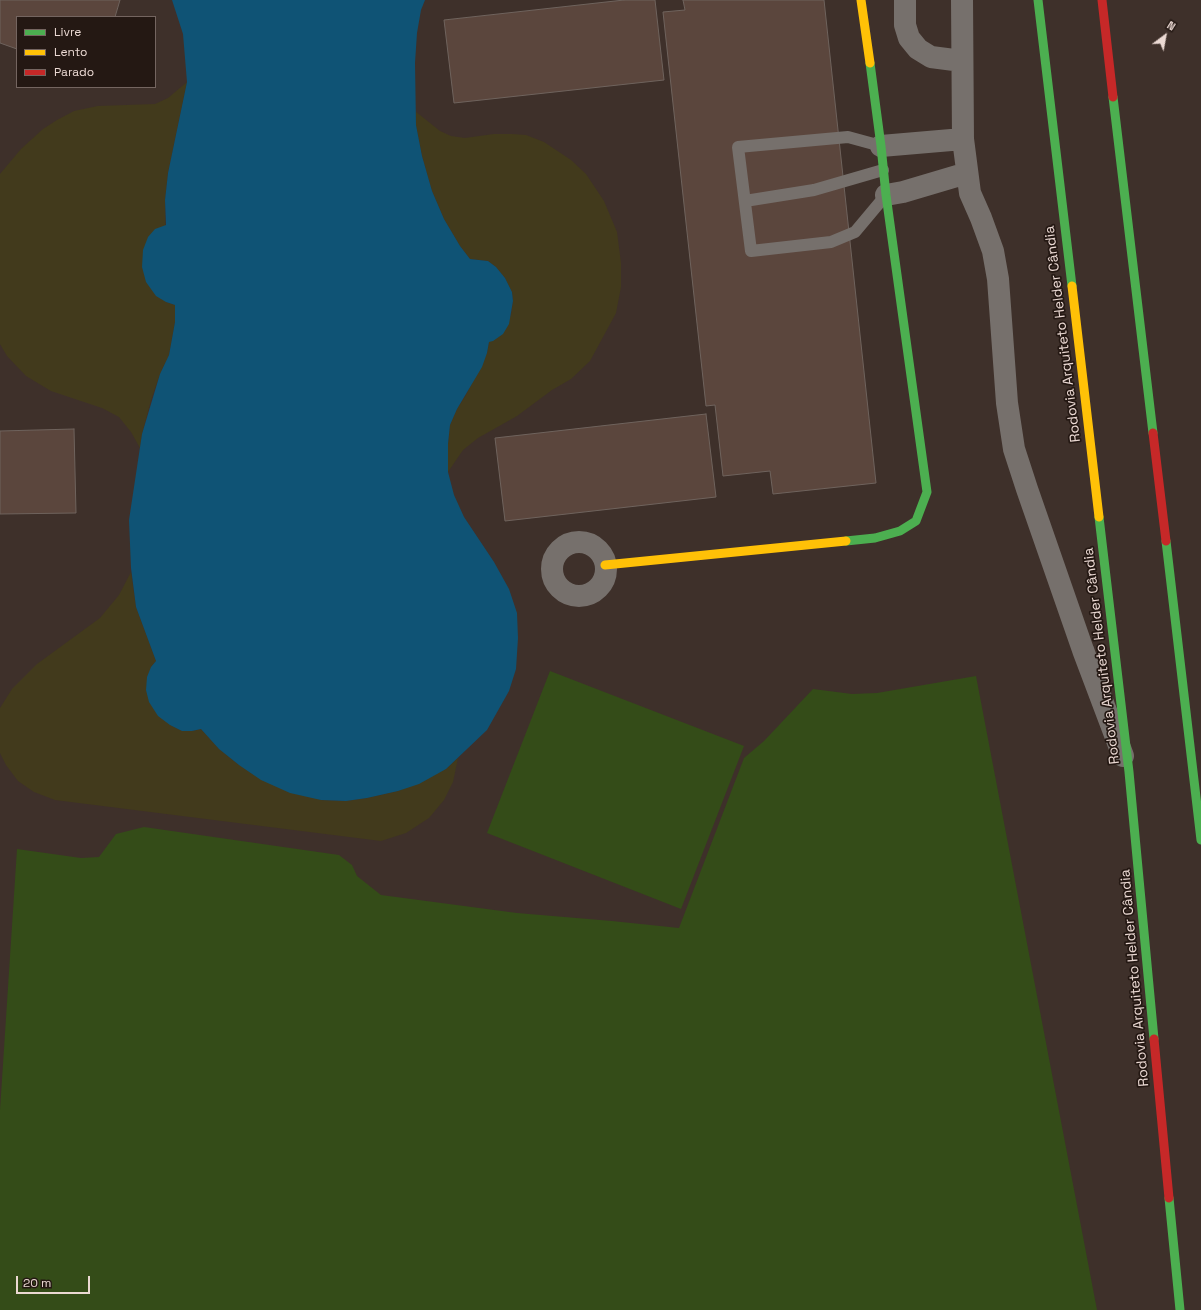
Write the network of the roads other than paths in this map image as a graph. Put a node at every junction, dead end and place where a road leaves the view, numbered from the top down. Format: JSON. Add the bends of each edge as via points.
{"nodes":[{"id":1,"x":862,"y":0,"type":"edge"},
{"id":2,"x":905,"y":0,"type":"edge"},
{"id":3,"x":962,"y":0,"type":"edge"},
{"id":4,"x":1038,"y":0,"type":"edge"},
{"id":5,"x":1102,"y":0,"type":"edge"},
{"id":6,"x":962,"y":61,"type":"junction"},
{"id":7,"x":963,"y":139,"type":"junction"},
{"id":8,"x":881,"y":146,"type":"junction"},
{"id":9,"x":883,"y":170,"type":"junction"},
{"id":10,"x":967,"y":173,"type":"junction"},
{"id":11,"x":886,"y":195,"type":"junction"},
{"id":12,"x":745,"y":201,"type":"junction"},
{"id":13,"x":605,"y":565,"type":"dead end"},
{"id":14,"x":1129,"y":772,"type":"junction"},
{"id":15,"x":1201,"y":840,"type":"edge"},
{"id":16,"x":1180,"y":1310,"type":"edge"}],
"edges":[{"from":1,"to":8,"type":"main road"},
{"from":2,"to":6,"type":"street","via":[[905,25],[909,38],[918,49],[931,57]]},
{"from":3,"to":6,"type":"street"},
{"from":4,"to":14,"type":"main road","name":"Rodovia Arquiteto Helder Cândia"},
{"from":5,"to":15,"type":"main road"},
{"from":6,"to":7,"type":"street"},
{"from":7,"to":8,"type":"street"},
{"from":7,"to":10,"type":"street"},
{"from":8,"to":9,"type":"main road"},
{"from":8,"to":12,"type":"lane","via":[[848,137],[738,148]]},
{"from":9,"to":11,"type":"main road"},
{"from":9,"to":12,"type":"lane","via":[[814,190]]},
{"from":10,"to":11,"type":"street"},
{"from":10,"to":14,"type":"street","via":[[970,192],[993,251],[998,279],[1007,402],[1014,449],[1083,650]]},
{"from":11,"to":12,"type":"lane","via":[[855,232],[832,242],[751,251]]},
{"from":11,"to":13,"type":"main road","via":[[927,492],[916,521],[900,531],[875,538]]},
{"from":14,"to":16,"type":"main road","name":"Rodovia Arquiteto Helder Cândia"}]}
